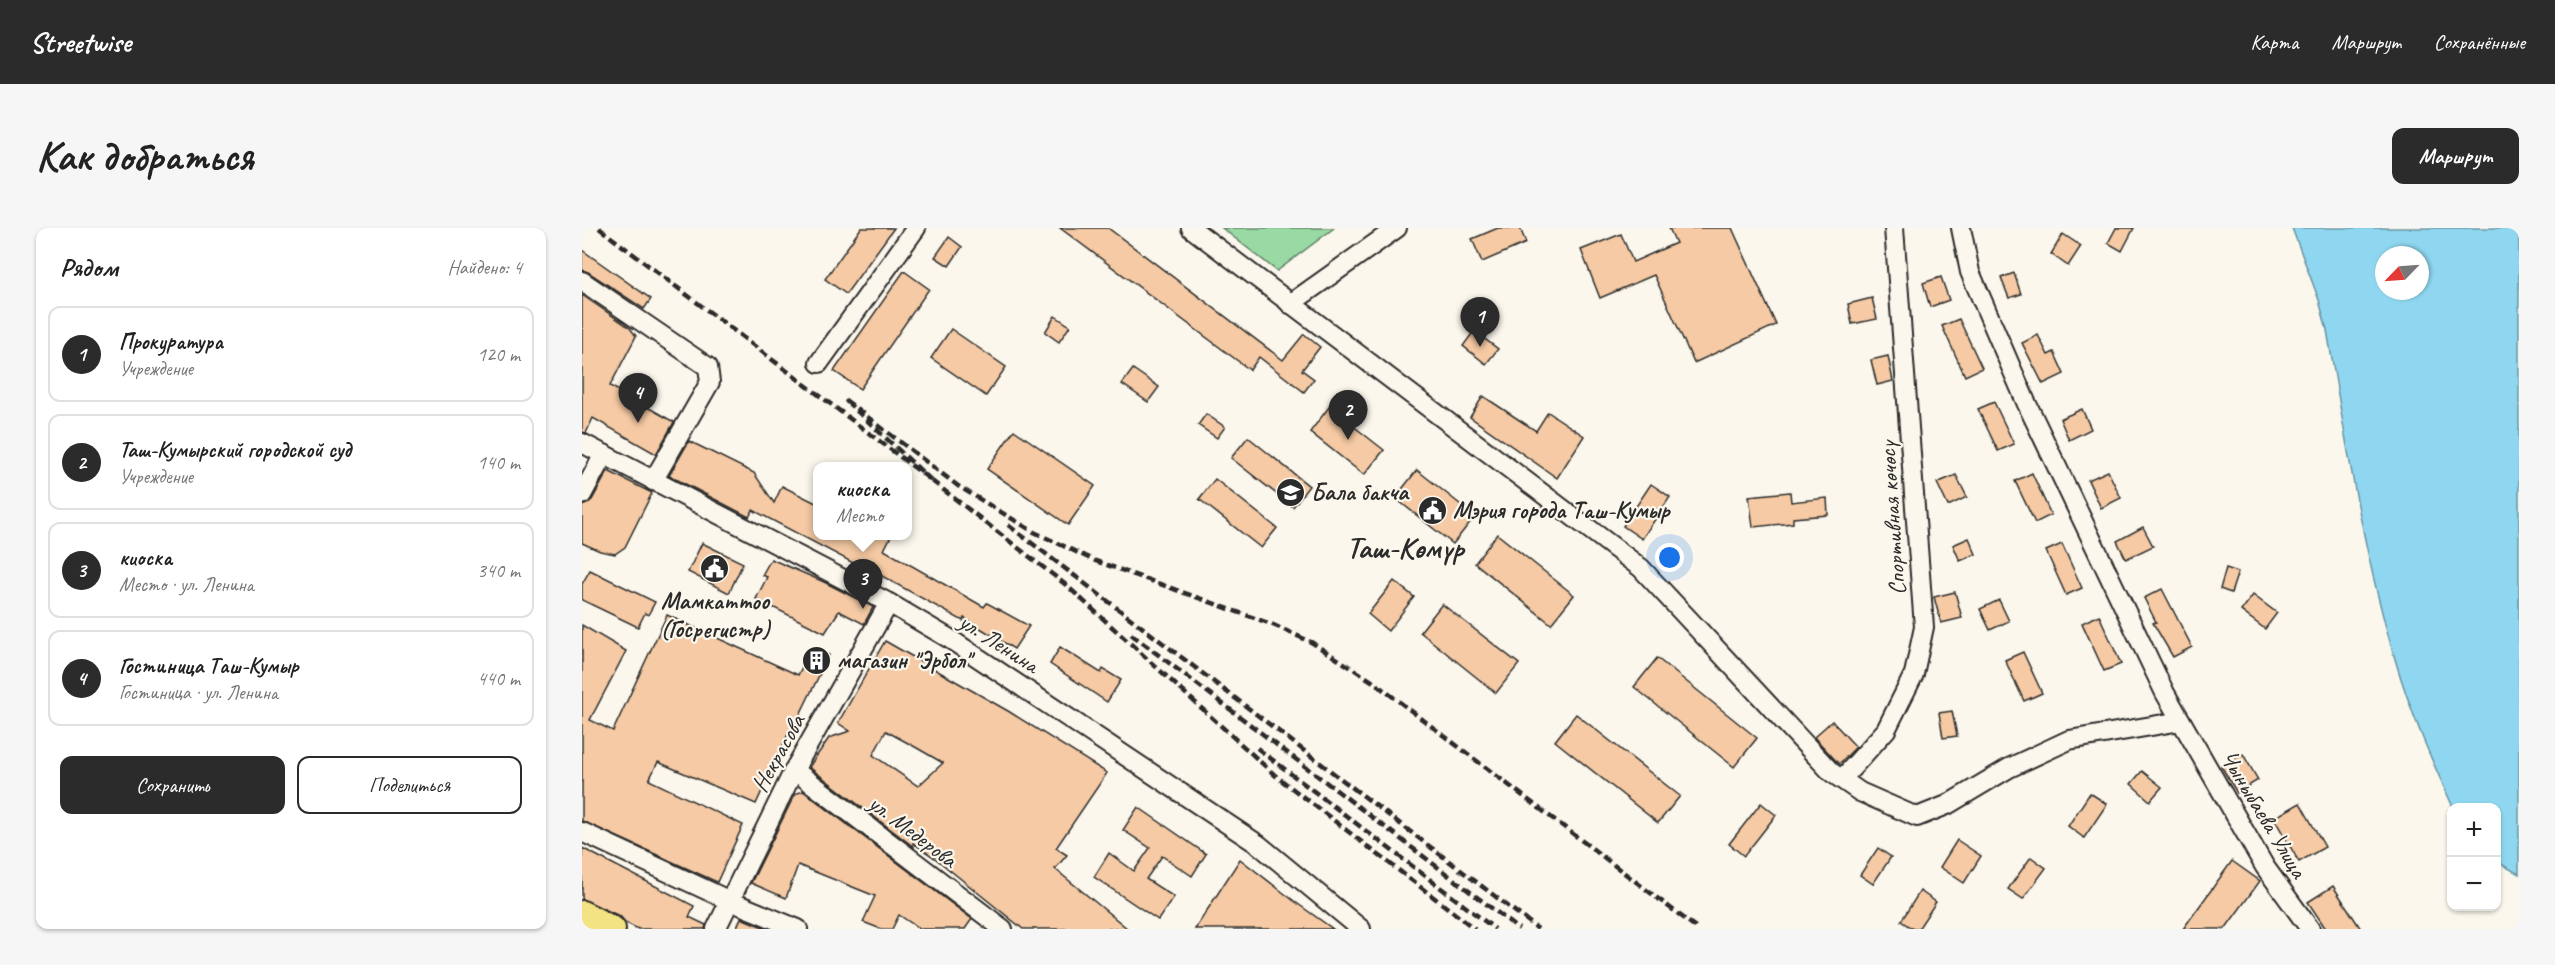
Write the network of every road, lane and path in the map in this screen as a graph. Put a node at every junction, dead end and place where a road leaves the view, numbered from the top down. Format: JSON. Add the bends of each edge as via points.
{"nodes":[{"id":1,"x":916,"y":228,"type":"edge"},
{"id":2,"x":1191,"y":228,"type":"edge"},
{"id":3,"x":1396,"y":228,"type":"edge"},
{"id":4,"x":1894,"y":228,"type":"edge"},
{"id":5,"x":1961,"y":228,"type":"edge"},
{"id":6,"x":582,"y":281,"type":"edge"},
{"id":7,"x":1290,"y":304,"type":"junction"},
{"id":8,"x":819,"y":363,"type":"dead end"},
{"id":9,"x":582,"y":443,"type":"edge"},
{"id":10,"x":604,"y":454,"type":"junction"},
{"id":11,"x":653,"y":481,"type":"junction"},
{"id":12,"x":582,"y":495,"type":"edge"},
{"id":13,"x":889,"y":603,"type":"junction"},
{"id":14,"x":2181,"y":721,"type":"junction"},
{"id":15,"x":794,"y":770,"type":"junction"},
{"id":16,"x":1842,"y":779,"type":"junction"},
{"id":17,"x":582,"y":832,"type":"edge"},
{"id":18,"x":729,"y":901,"type":"junction"},
{"id":19,"x":582,"y":913,"type":"edge"},
{"id":20,"x":613,"y":929,"type":"edge"},
{"id":21,"x":716,"y":929,"type":"edge"},
{"id":22,"x":798,"y":929,"type":"edge"},
{"id":23,"x":1003,"y":929,"type":"edge"},
{"id":24,"x":1361,"y":929,"type":"edge"},
{"id":25,"x":2310,"y":929,"type":"edge"}],
"edges":[{"from":1,"to":8,"type":"street"},
{"from":2,"to":7,"type":"street"},
{"from":3,"to":7,"type":"street"},
{"from":4,"to":16,"type":"street","name":"Спортивная көчөсү","via":[[1924,627],[1914,674],[1886,730]]},
{"from":5,"to":14,"type":"street","name":"Чыныбаева Улица","via":[[1970,272],[2026,402]]},
{"from":6,"to":11,"type":"street","via":[[708,366],[710,382]]},
{"from":7,"to":16,"type":"street","via":[[1641,568],[1831,772]]},
{"from":9,"to":10,"type":"street","name":"ул. Ленина"},
{"from":10,"to":11,"type":"street","name":"ул. Ленина"},
{"from":10,"to":12,"type":"street"},
{"from":11,"to":13,"type":"street","name":"ул. Ленина"},
{"from":13,"to":15,"type":"street","name":"Некрасова"},
{"from":13,"to":24,"type":"street","name":"ул. Ленина","via":[[950,639],[1259,845]]},
{"from":14,"to":16,"type":"street","via":[[2068,740],[2008,768],[1947,806],[1917,817],[1860,792]]},
{"from":14,"to":25,"type":"street","name":"Чыныбаева Улица","via":[[2265,867]]},
{"from":15,"to":18,"type":"street","name":"Некрасова"},
{"from":15,"to":23,"type":"street","name":"ул. Медерова"},
{"from":17,"to":18,"type":"street"},
{"from":18,"to":21,"type":"street","name":"Некрасова"},
{"from":18,"to":22,"type":"street"},
{"from":19,"to":20,"type":"main road"}]}
